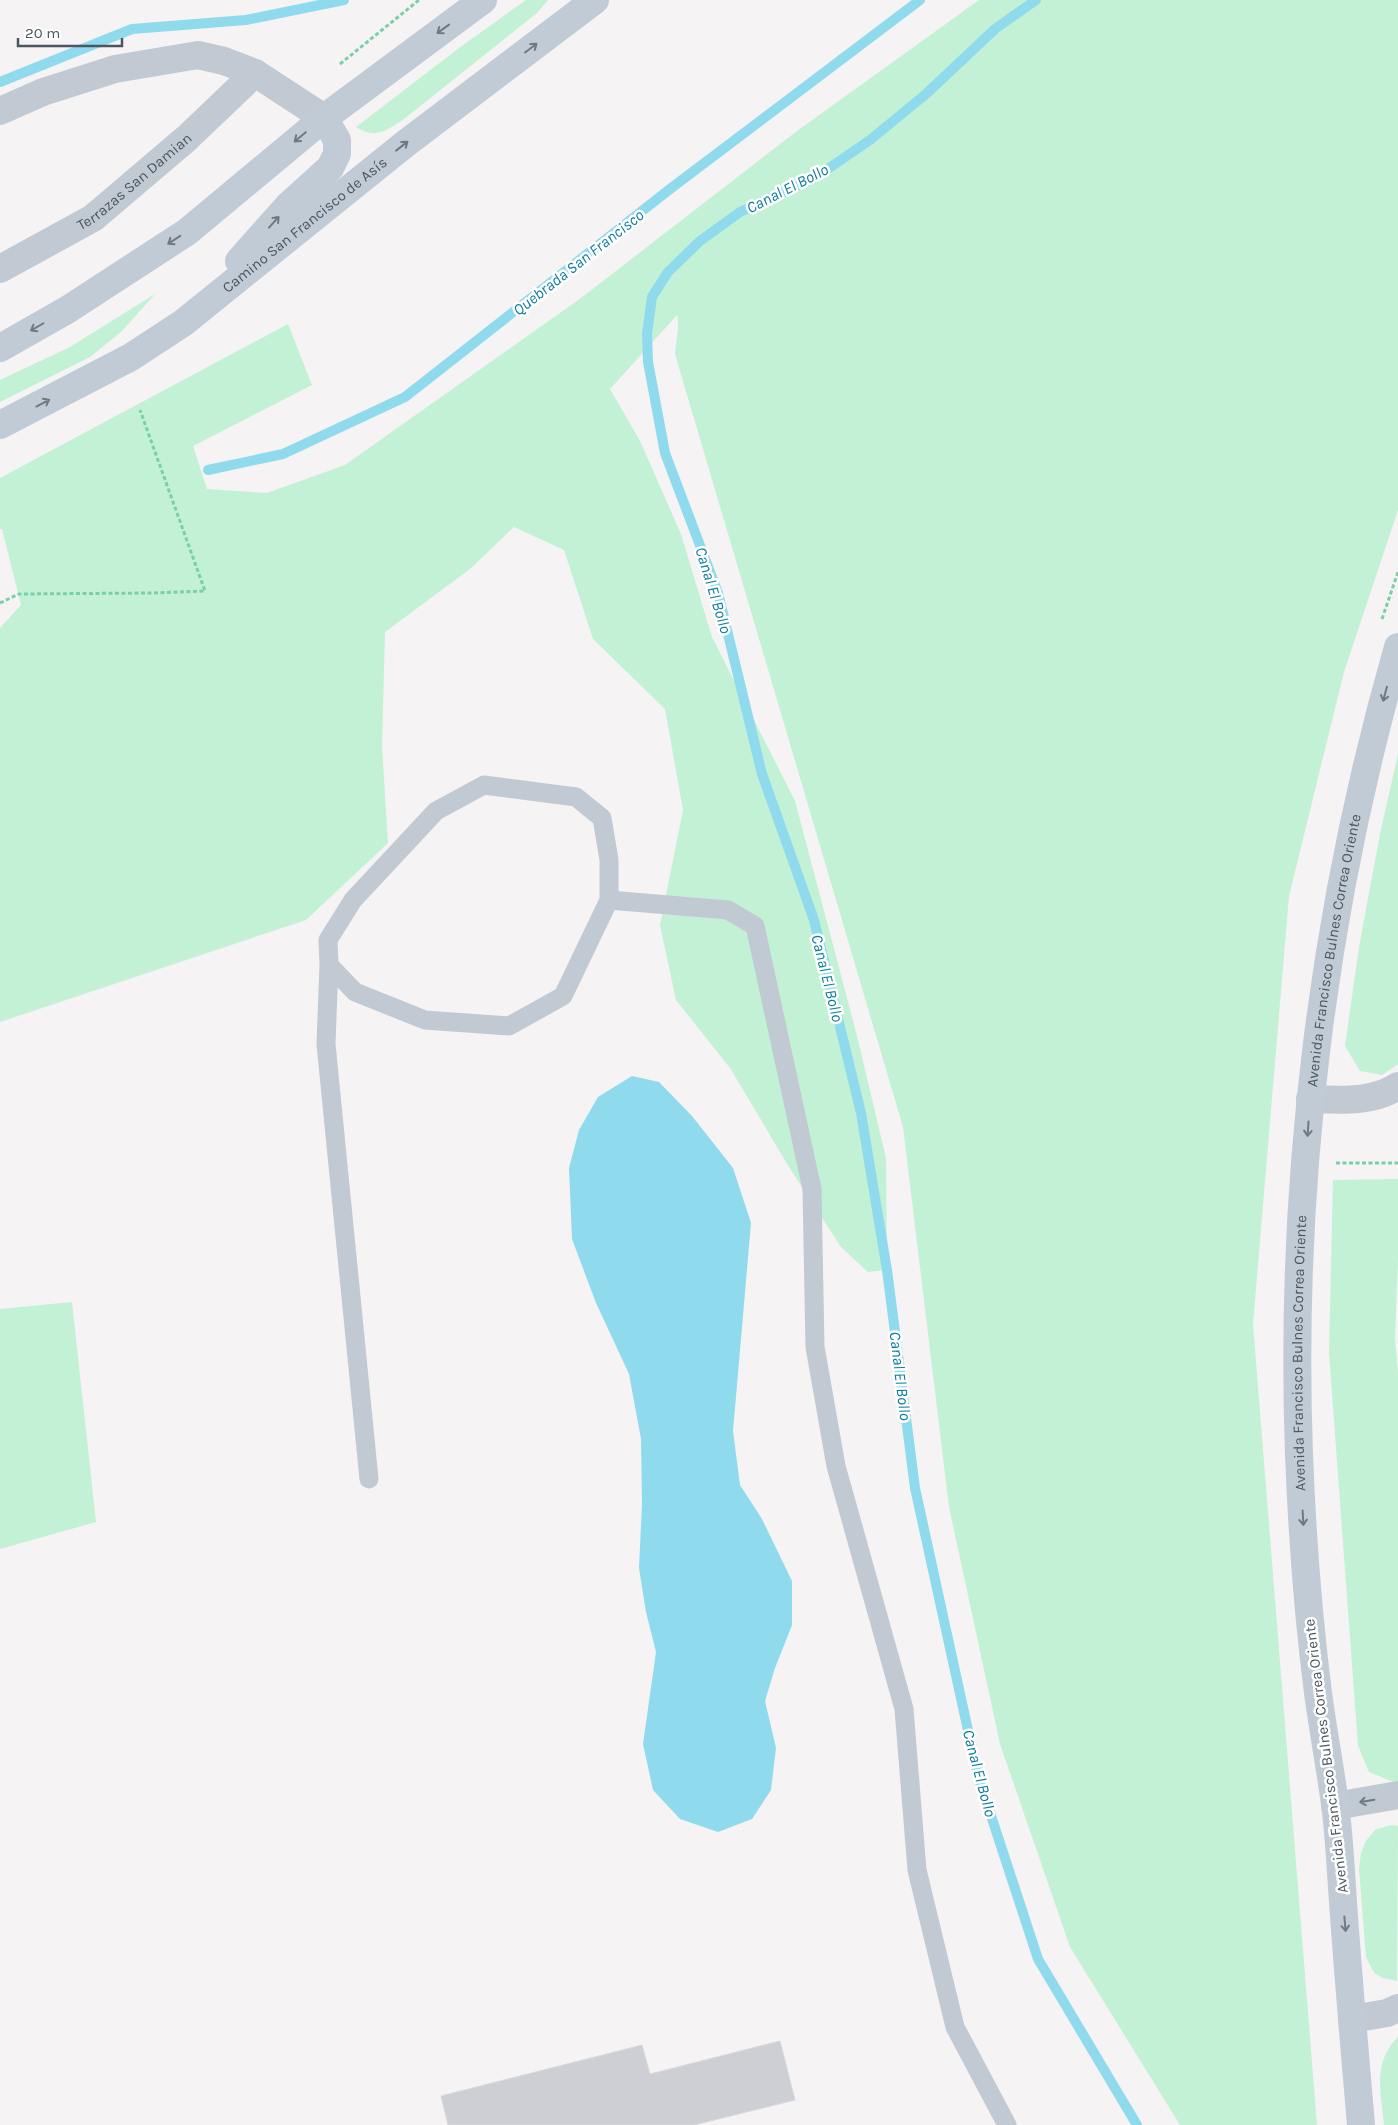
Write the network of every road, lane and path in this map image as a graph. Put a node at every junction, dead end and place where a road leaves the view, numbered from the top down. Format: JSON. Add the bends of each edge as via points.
{"nodes":[{"id":1,"x":483,"y":0,"type":"edge"},
{"id":2,"x":595,"y":0,"type":"edge"},
{"id":3,"x":255,"y":73,"type":"junction"},
{"id":4,"x":0,"y":111,"type":"edge"},
{"id":5,"x":324,"y":118,"type":"junction"},
{"id":6,"x":0,"y":269,"type":"edge"},
{"id":7,"x":183,"y":323,"type":"junction"},
{"id":8,"x":0,"y":348,"type":"edge"},
{"id":9,"x":140,"y":410,"type":"dead end"},
{"id":10,"x":0,"y":425,"type":"edge"},
{"id":11,"x":0,"y":603,"type":"edge"},
{"id":12,"x":1398,"y":647,"type":"edge"},
{"id":13,"x":608,"y":900,"type":"junction"},
{"id":14,"x":329,"y":965,"type":"junction"},
{"id":15,"x":1398,"y":1086,"type":"edge"},
{"id":16,"x":1310,"y":1099,"type":"junction"},
{"id":17,"x":1306,"y":1163,"type":"junction"},
{"id":18,"x":1398,"y":1163,"type":"edge"},
{"id":19,"x":369,"y":1479,"type":"dead end"},
{"id":20,"x":1398,"y":1795,"type":"edge"},
{"id":21,"x":1335,"y":1806,"type":"junction"},
{"id":22,"x":1398,"y":2008,"type":"edge"},
{"id":23,"x":1352,"y":2019,"type":"junction"},
{"id":24,"x":1007,"y":2125,"type":"edge"},
{"id":25,"x":1361,"y":2125,"type":"edge"}],
"edges":[{"from":1,"to":5,"type":"main road","one_way":true},
{"from":7,"to":2,"type":"main road","name":"Camino San Francisco de Asís","one_way":true,"via":[[405,144]]},
{"from":3,"to":4,"type":"street","via":[[198,55],[116,70],[43,92]]},
{"from":3,"to":5,"type":"street"},
{"from":3,"to":6,"type":"street","name":"Terrazas San Damian","via":[[187,138],[93,218]]},
{"from":7,"to":5,"type":"main road","one_way":true,"via":[[288,206],[330,168],[337,154],[336,140]]},
{"from":5,"to":8,"type":"main road","one_way":true,"via":[[187,232],[67,310]]},
{"from":10,"to":7,"type":"main road","name":"Camino San Francisco de Asís","one_way":true,"via":[[131,357]]},
{"from":9,"to":11,"type":"path","via":[[205,591],[19,594]]},
{"from":12,"to":16,"type":"main road","name":"Avenida Francisco Bulnes Correa Oriente","one_way":true,"via":[[1360,796],[1341,887]]},
{"from":13,"to":14,"type":"lane","via":[[563,996],[509,1026],[425,1020],[355,992]]},
{"from":13,"to":14,"type":"lane","via":[[609,860],[602,818],[576,798],[484,785],[436,811],[353,900],[328,940]]},
{"from":13,"to":24,"type":"lane","via":[[728,910],[755,926],[812,1189],[815,1347],[836,1466],[904,1709],[917,1870],[955,2027]]},
{"from":14,"to":19,"type":"lane","via":[[326,1044]]},
{"from":15,"to":16,"type":"street","via":[[1358,1100]]},
{"from":16,"to":17,"type":"main road","name":"Avenida Francisco Bulnes Correa Oriente","one_way":true},
{"from":17,"to":18,"type":"path"},
{"from":17,"to":21,"type":"main road","name":"Avenida Francisco Bulnes Correa Oriente","one_way":true,"via":[[1297,1335],[1299,1454],[1318,1689]]},
{"from":20,"to":21,"type":"street","one_way":true},
{"from":21,"to":23,"type":"main road","name":"Avenida Francisco Bulnes Correa Oriente","one_way":true},
{"from":22,"to":23,"type":"street"},
{"from":23,"to":25,"type":"main road","name":"Avenida Francisco Bulnes Correa Oriente"}]}
